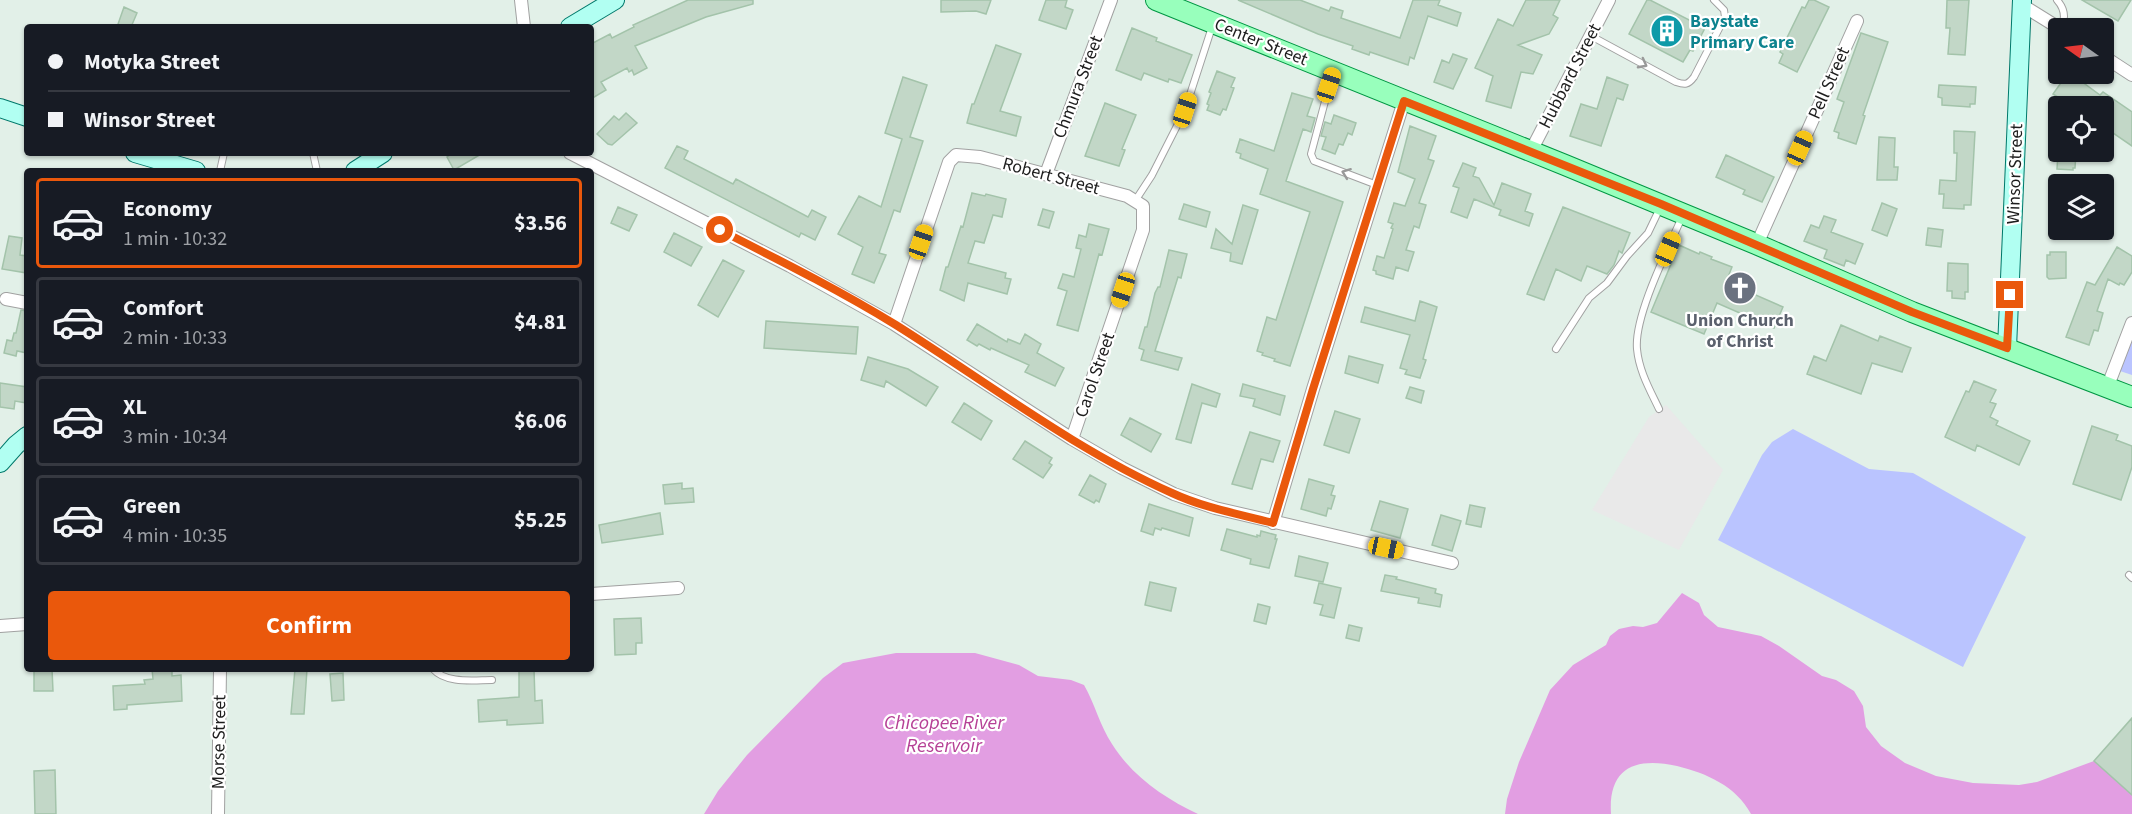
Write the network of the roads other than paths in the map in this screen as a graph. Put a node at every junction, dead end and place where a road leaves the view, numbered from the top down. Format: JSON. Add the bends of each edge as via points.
{"nodes":[{"id":1,"x":521,"y":0,"type":"edge"},
{"id":2,"x":615,"y":0,"type":"edge"},
{"id":3,"x":1111,"y":0,"type":"edge"},
{"id":4,"x":1156,"y":0,"type":"edge"},
{"id":5,"x":1609,"y":0,"type":"edge"},
{"id":6,"x":1714,"y":0,"type":"edge"},
{"id":7,"x":2057,"y":0,"type":"edge"},
{"id":8,"x":2022,"y":3,"type":"edge"},
{"id":9,"x":2064,"y":18,"type":"edge"},
{"id":10,"x":2048,"y":20,"type":"edge"},
{"id":11,"x":1857,"y":21,"type":"dead end"},
{"id":12,"x":1214,"y":22,"type":"junction"},
{"id":13,"x":524,"y":24,"type":"edge"},
{"id":14,"x":575,"y":24,"type":"edge"},
{"id":15,"x":1591,"y":36,"type":"junction"},
{"id":16,"x":2114,"y":63,"type":"edge"},
{"id":17,"x":1334,"y":72,"type":"junction"},
{"id":18,"x":2132,"y":75,"type":"edge"},
{"id":19,"x":1404,"y":101,"type":"junction"},
{"id":20,"x":0,"y":108,"type":"edge"},
{"id":21,"x":24,"y":116,"type":"edge"},
{"id":22,"x":1531,"y":151,"type":"junction"},
{"id":23,"x":145,"y":156,"type":"edge"},
{"id":24,"x":378,"y":156,"type":"edge"},
{"id":25,"x":576,"y":156,"type":"edge"},
{"id":26,"x":186,"y":168,"type":"edge"},
{"id":27,"x":360,"y":168,"type":"edge"},
{"id":28,"x":1046,"y":174,"type":"junction"},
{"id":29,"x":1377,"y":186,"type":"junction"},
{"id":30,"x":1139,"y":204,"type":"junction"},
{"id":31,"x":1661,"y":204,"type":"junction"},
{"id":32,"x":1683,"y":214,"type":"junction"},
{"id":33,"x":1757,"y":244,"type":"junction"},
{"id":34,"x":6,"y":299,"type":"dead end"},
{"id":35,"x":24,"y":302,"type":"edge"},
{"id":36,"x":2132,"y":323,"type":"edge"},
{"id":37,"x":894,"y":324,"type":"junction"},
{"id":38,"x":2007,"y":348,"type":"junction"},
{"id":39,"x":1556,"y":349,"type":"dead end"},
{"id":40,"x":2108,"y":388,"type":"junction"},
{"id":41,"x":2132,"y":397,"type":"edge"},
{"id":42,"x":1659,"y":410,"type":"dead end"},
{"id":43,"x":24,"y":438,"type":"edge"},
{"id":44,"x":1072,"y":439,"type":"junction"},
{"id":45,"x":0,"y":463,"type":"edge"},
{"id":46,"x":1273,"y":523,"type":"junction"},
{"id":47,"x":1452,"y":563,"type":"dead end"},
{"id":48,"x":678,"y":588,"type":"dead end"},
{"id":49,"x":594,"y":594,"type":"edge"},
{"id":50,"x":24,"y":624,"type":"edge"},
{"id":51,"x":0,"y":626,"type":"edge"},
{"id":52,"x":220,"y":672,"type":"edge"},
{"id":53,"x":436,"y":672,"type":"edge"},
{"id":54,"x":492,"y":680,"type":"dead end"},
{"id":55,"x":218,"y":814,"type":"edge"}],
"edges":[{"from":1,"to":13,"type":"street"},
{"from":2,"to":14,"type":"street"},
{"from":3,"to":28,"type":"street","name":"Chmura Street"},
{"from":4,"to":12,"type":"main road","name":"Center Street"},
{"from":5,"to":15,"type":"street","name":"Hubbard Street"},
{"from":15,"to":6,"type":"lane","one_way":true,"via":[[1683,85],[1694,77],[1725,17]]},
{"from":7,"to":9,"type":"lane"},
{"from":8,"to":10,"type":"street"},
{"from":8,"to":38,"type":"street","name":"Winsor Street"},
{"from":11,"to":33,"type":"street","name":"Pell Street"},
{"from":12,"to":17,"type":"main road","name":"Center Street"},
{"from":12,"to":30,"type":"lane","via":[[1185,110]]},
{"from":15,"to":22,"type":"street","name":"Hubbard Street"},
{"from":16,"to":18,"type":"street"},
{"from":17,"to":19,"type":"main road","name":"Center Street"},
{"from":29,"to":17,"type":"lane","one_way":true,"via":[[1314,160],[1311,154]]},
{"from":19,"to":22,"type":"main road","name":"Center Street"},
{"from":19,"to":29,"type":"street"},
{"from":20,"to":21,"type":"street"},
{"from":22,"to":31,"type":"main road","name":"Center Street"},
{"from":23,"to":26,"type":"street"},
{"from":24,"to":27,"type":"street"},
{"from":25,"to":37,"type":"street"},
{"from":28,"to":30,"type":"street","name":"Robert Street","via":[[1127,196]]},
{"from":28,"to":37,"type":"street","name":"Robert Street","via":[[980,157],[956,155],[949,162]]},
{"from":29,"to":46,"type":"street"},
{"from":30,"to":44,"type":"street","name":"Carol Street","via":[[1143,230]]},
{"from":31,"to":32,"type":"main road","name":"Center Street"},
{"from":31,"to":39,"type":"lane","via":[[1648,233],[1607,284],[1589,298]]},
{"from":32,"to":33,"type":"main road","name":"Center Street"},
{"from":32,"to":42,"type":"lane","via":[[1637,331],[1641,372]]},
{"from":33,"to":38,"type":"main road","name":"Center Street","via":[[1912,312]]},
{"from":34,"to":35,"type":"street"},
{"from":36,"to":40,"type":"street"},
{"from":37,"to":44,"type":"street"},
{"from":38,"to":40,"type":"main road","name":"Center Street"},
{"from":40,"to":41,"type":"main road","name":"Center Street"},
{"from":43,"to":45,"type":"street"},
{"from":44,"to":46,"type":"street","via":[[1174,494]]},
{"from":46,"to":47,"type":"street"},
{"from":48,"to":49,"type":"street"},
{"from":50,"to":51,"type":"street"},
{"from":52,"to":55,"type":"street","name":"Morse Street"},
{"from":53,"to":54,"type":"lane","via":[[448,679]]}]}
